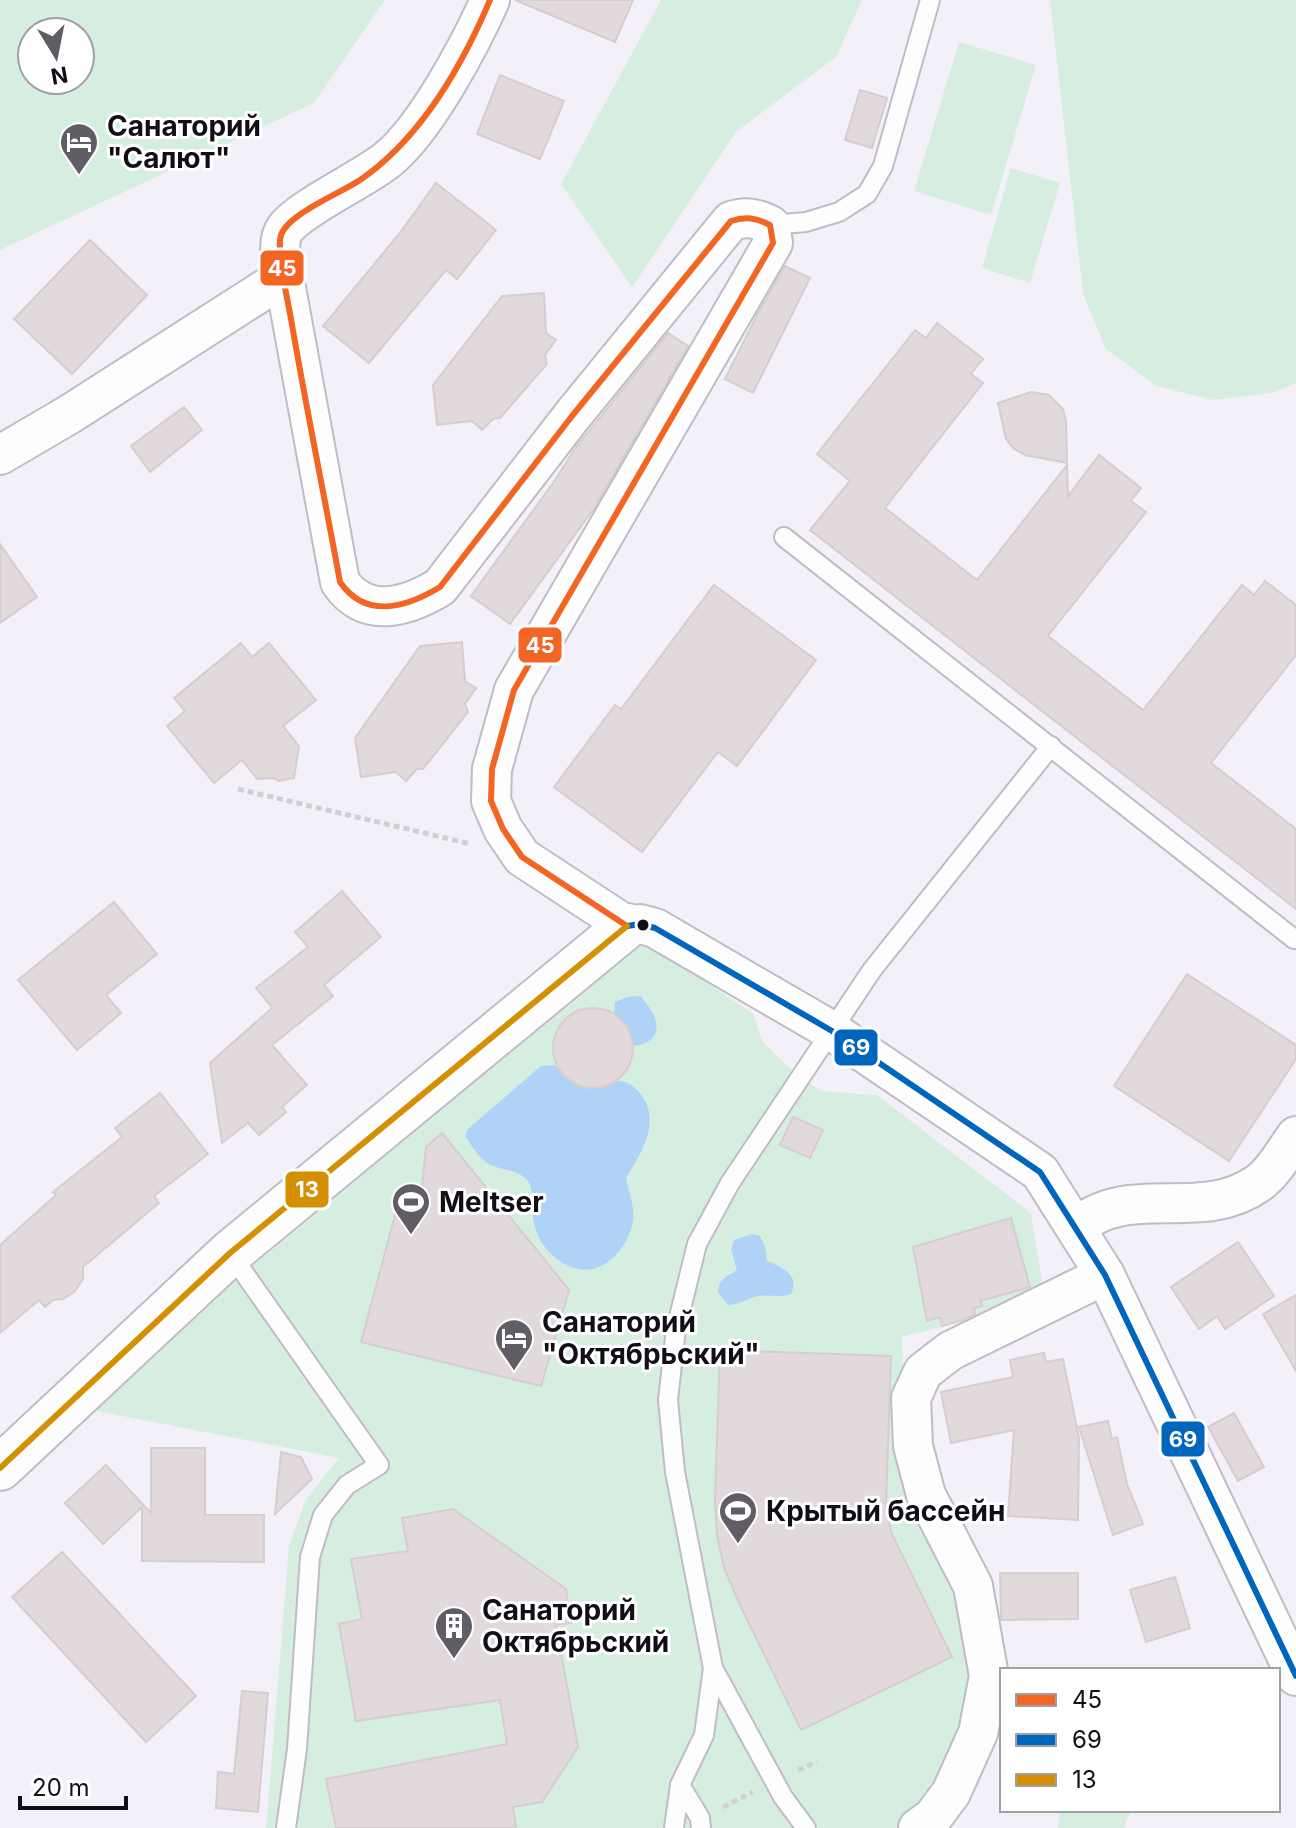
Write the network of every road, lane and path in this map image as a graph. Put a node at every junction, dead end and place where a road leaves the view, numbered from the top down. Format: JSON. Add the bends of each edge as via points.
{"nodes":[{"id":1,"x":490,"y":0,"type":"edge"},
{"id":2,"x":930,"y":0,"type":"edge"},
{"id":3,"x":770,"y":225,"type":"junction"},
{"id":4,"x":284,"y":277,"type":"junction"},
{"id":5,"x":0,"y":455,"type":"edge"},
{"id":6,"x":784,"y":537,"type":"dead end"},
{"id":7,"x":1051,"y":746,"type":"junction"},
{"id":8,"x":238,"y":789,"type":"dead end"},
{"id":9,"x":522,"y":857,"type":"junction"},
{"id":10,"x":627,"y":926,"type":"junction"},
{"id":11,"x":1294,"y":939,"type":"edge"},
{"id":12,"x":832,"y":1031,"type":"junction"},
{"id":13,"x":1296,"y":1136,"type":"edge"},
{"id":14,"x":1076,"y":1228,"type":"junction"},
{"id":15,"x":230,"y":1253,"type":"junction"},
{"id":16,"x":1105,"y":1275,"type":"junction"},
{"id":17,"x":0,"y":1468,"type":"edge"},
{"id":18,"x":713,"y":1668,"type":"junction"},
{"id":19,"x":1296,"y":1676,"type":"edge"},
{"id":20,"x":680,"y":1785,"type":"junction"},
{"id":21,"x":286,"y":1828,"type":"edge"},
{"id":22,"x":674,"y":1828,"type":"edge"},
{"id":23,"x":701,"y":1828,"type":"edge"},
{"id":24,"x":806,"y":1828,"type":"edge"},
{"id":25,"x":918,"y":1828,"type":"edge"}],
"edges":[{"from":1,"to":4,"type":"street","via":[[474,37],[420,123],[390,158],[287,226],[280,245]]},
{"from":2,"to":3,"type":"lane","via":[[883,166],[867,194],[839,212]]},
{"from":3,"to":4,"type":"street","via":[[743,217],[731,221],[440,587],[416,601],[389,606],[366,604],[349,595],[340,582]]},
{"from":3,"to":9,"type":"street","via":[[773,243],[514,690],[492,769],[491,801]]},
{"from":4,"to":5,"type":"street"},
{"from":6,"to":7,"type":"lane"},
{"from":7,"to":11,"type":"lane"},
{"from":7,"to":12,"type":"lane","via":[[872,970]]},
{"from":8,"to":9,"type":"path"},
{"from":9,"to":10,"type":"street"},
{"from":10,"to":12,"type":"street","via":[[655,928]]},
{"from":10,"to":15,"type":"street"},
{"from":12,"to":14,"type":"street","via":[[1040,1172]]},
{"from":12,"to":18,"type":"lane","via":[[730,1183],[697,1244],[676,1329],[668,1400],[675,1472]]},
{"from":13,"to":14,"type":"street","via":[[1261,1182],[1239,1196],[1215,1203],[1104,1209]]},
{"from":14,"to":16,"type":"street"},
{"from":15,"to":17,"type":"street"},
{"from":15,"to":21,"type":"lane","via":[[379,1465],[347,1485],[323,1515],[310,1557]]},
{"from":16,"to":19,"type":"street"},
{"from":16,"to":25,"type":"street","via":[[950,1351],[923,1372],[911,1398],[913,1446],[926,1495],[973,1586],[989,1676],[978,1733],[951,1793]]},
{"from":18,"to":20,"type":"lane","via":[[704,1735]]},
{"from":18,"to":24,"type":"lane","via":[[783,1797]]},
{"from":20,"to":22,"type":"lane"},
{"from":20,"to":23,"type":"lane"}]}
